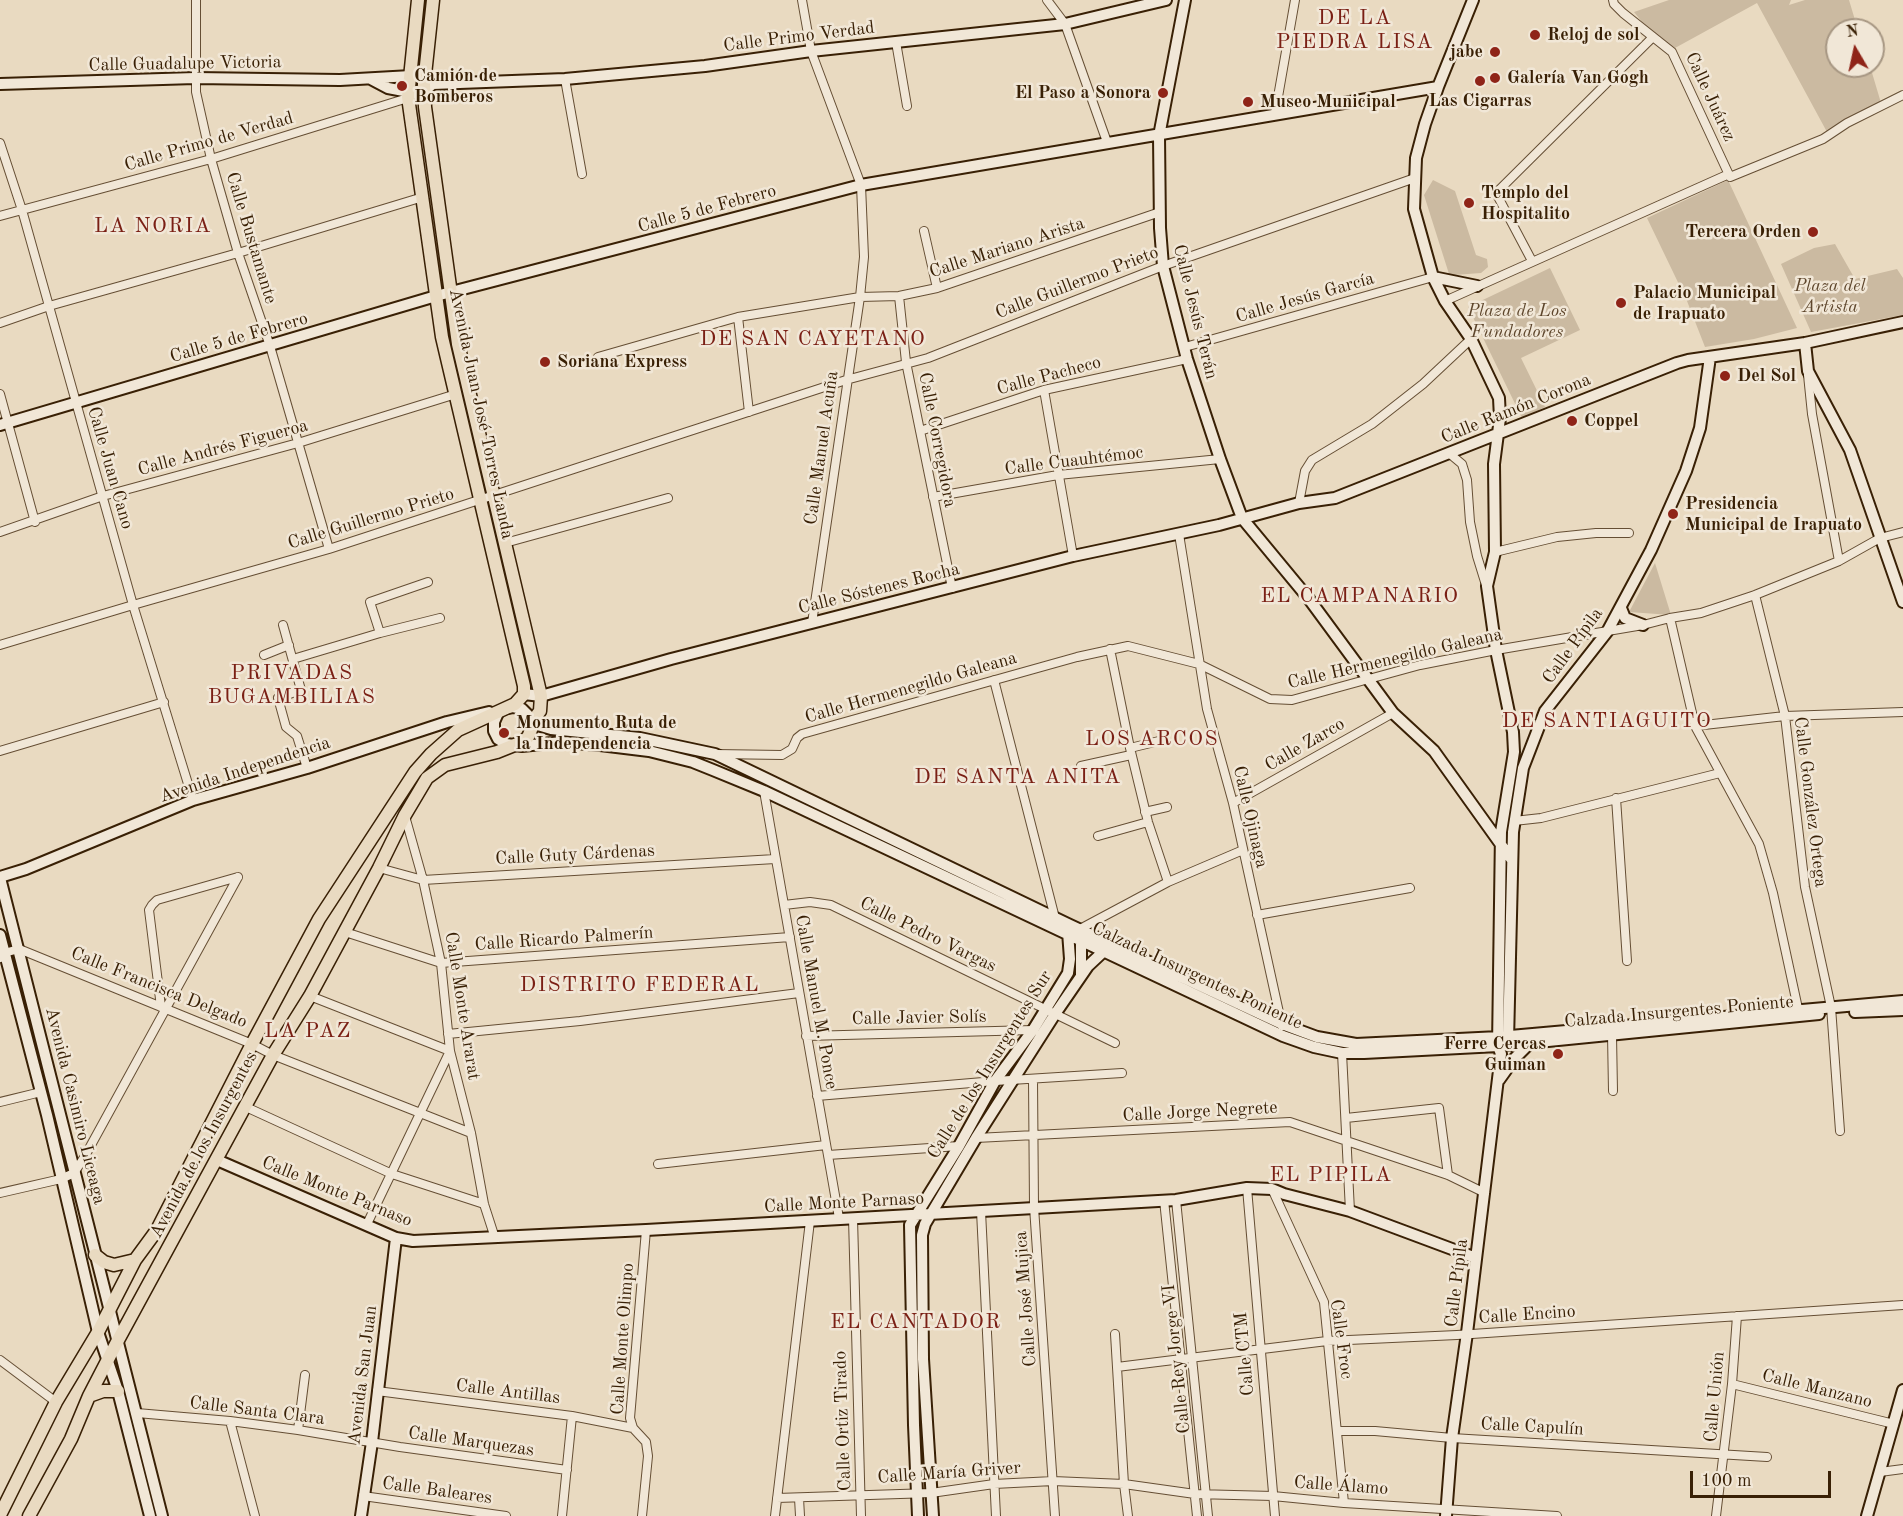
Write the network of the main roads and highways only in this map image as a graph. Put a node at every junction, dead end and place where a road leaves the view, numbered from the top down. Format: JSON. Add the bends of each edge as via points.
{"nodes":[{"id":1,"x":418,"y":0,"type":"edge"},
{"id":2,"x":433,"y":0,"type":"edge"},
{"id":3,"x":501,"y":711,"type":"joint"},
{"id":4,"x":515,"y":744,"type":"joint"},
{"id":5,"x":95,"y":1255,"type":"road end"},
{"id":6,"x":135,"y":1260,"type":"junction"},
{"id":7,"x":118,"y":1391,"type":"road end"},
{"id":8,"x":88,"y":1396,"type":"junction"},
{"id":9,"x":0,"y":1515,"type":"edge"},
{"id":10,"x":29,"y":1516,"type":"edge"}],
"edges":[{"from":1,"to":3,"type":"main road","name":"Avenida Juan José Torres Landa","via":[[408,95],[442,337],[524,694]]},
{"from":2,"to":4,"type":"main road","name":"Avenida Juan José Torres Landa","via":[[427,86],[458,344],[541,696],[540,711],[531,723],[528,737]]},
{"from":3,"to":6,"type":"main road","name":"Avenida de los Insurgentes","via":[[458,730],[415,772],[319,919],[157,1230]]},
{"from":4,"to":8,"type":"main road","name":"Avenida de los Insurgentes","via":[[431,773]]},
{"from":5,"to":6,"type":"main road","via":[[114,1265]]},
{"from":6,"to":9,"type":"main road","name":"Avenida de los Insurgentes","via":[[56,1402]]},
{"from":7,"to":8,"type":"main road"},
{"from":8,"to":10,"type":"main road","name":"Avenida de los Insurgentes","via":[[71,1439]]}]}
